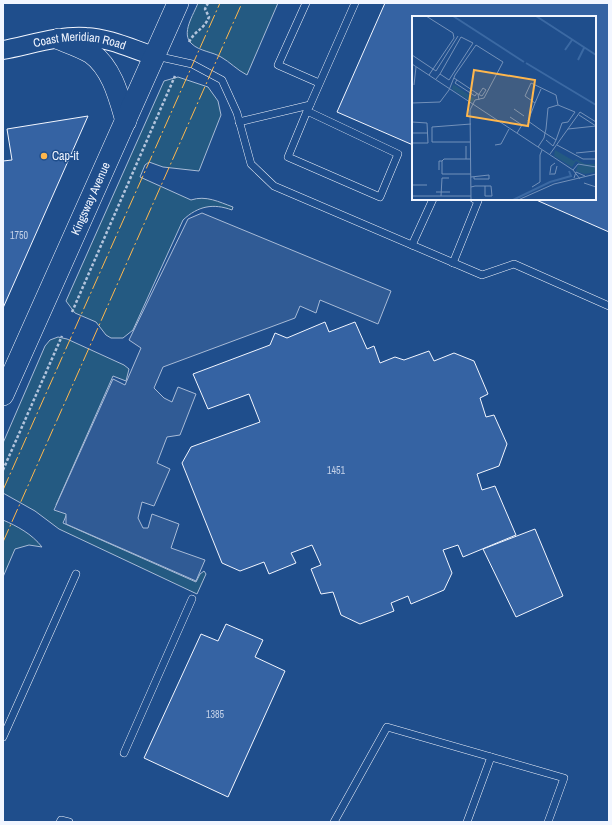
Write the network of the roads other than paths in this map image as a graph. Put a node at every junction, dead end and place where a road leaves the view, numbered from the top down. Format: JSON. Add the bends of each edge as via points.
{"nodes":[{"id":1,"x":178,"y":3,"type":"edge"},
{"id":2,"x":306,"y":3,"type":"edge"},
{"id":3,"x":356,"y":3,"type":"edge"},
{"id":4,"x":59,"y":39,"type":"junction"},
{"id":5,"x":3,"y":50,"type":"edge"},
{"id":6,"x":154,"y":56,"type":"junction"},
{"id":7,"x":319,"y":83,"type":"junction"},
{"id":8,"x":308,"y":108,"type":"junction"},
{"id":9,"x":126,"y":121,"type":"junction"},
{"id":10,"x":239,"y":122,"type":"junction"},
{"id":11,"x":433,"y":200,"type":"edge"},
{"id":12,"x":476,"y":200,"type":"edge"},
{"id":13,"x":412,"y":245,"type":"junction"},
{"id":14,"x":453,"y":262,"type":"junction"},
{"id":15,"x":609,"y":306,"type":"edge"},
{"id":16,"x":3,"y":395,"type":"edge"},
{"id":17,"x":76,"y":574,"type":"dead end"},
{"id":18,"x":192,"y":599,"type":"dead end"},
{"id":19,"x":3,"y":737,"type":"edge"},
{"id":20,"x":124,"y":753,"type":"dead end"},
{"id":21,"x":491,"y":757,"type":"junction"},
{"id":22,"x":60,"y":822,"type":"edge"},
{"id":23,"x":69,"y":822,"type":"edge"},
{"id":24,"x":334,"y":822,"type":"edge"},
{"id":25,"x":467,"y":822,"type":"edge"},
{"id":26,"x":548,"y":822,"type":"edge"}],
"edges":[{"from":1,"to":6,"type":"main road","name":"Kingsway Avenue"},
{"from":2,"to":7,"type":"lane","via":[[278,65]]},
{"from":3,"to":7,"type":"lane"},
{"from":4,"to":5,"type":"street","name":"Coast Meridian Road"},
{"from":4,"to":6,"type":"street","name":"Coast Meridian Road","via":[[96,38]]},
{"from":4,"to":9,"type":"main road","via":[[90,53],[107,70]]},
{"from":6,"to":9,"type":"main road","name":"Kingsway Avenue"},
{"from":6,"to":10,"type":"lane","via":[[192,64],[222,80]]},
{"from":7,"to":8,"type":"lane"},
{"from":8,"to":8,"type":"lane","via":[[288,157],[380,197],[398,154]]},
{"from":8,"to":10,"type":"lane"},
{"from":9,"to":16,"type":"main road","name":"Kingsway Avenue"},
{"from":10,"to":13,"type":"lane","via":[[251,164],[274,186]]},
{"from":11,"to":13,"type":"lane"},
{"from":12,"to":14,"type":"lane","via":[[478,201]]},
{"from":13,"to":14,"type":"lane"},
{"from":14,"to":15,"type":"lane","via":[[482,275],[514,264]]},
{"from":17,"to":19,"type":"lane"},
{"from":18,"to":20,"type":"lane"},
{"from":21,"to":24,"type":"lane","via":[[387,727]]},
{"from":21,"to":25,"type":"lane"},
{"from":21,"to":26,"type":"lane","via":[[564,778]]},
{"from":22,"to":23,"type":"lane"}]}
